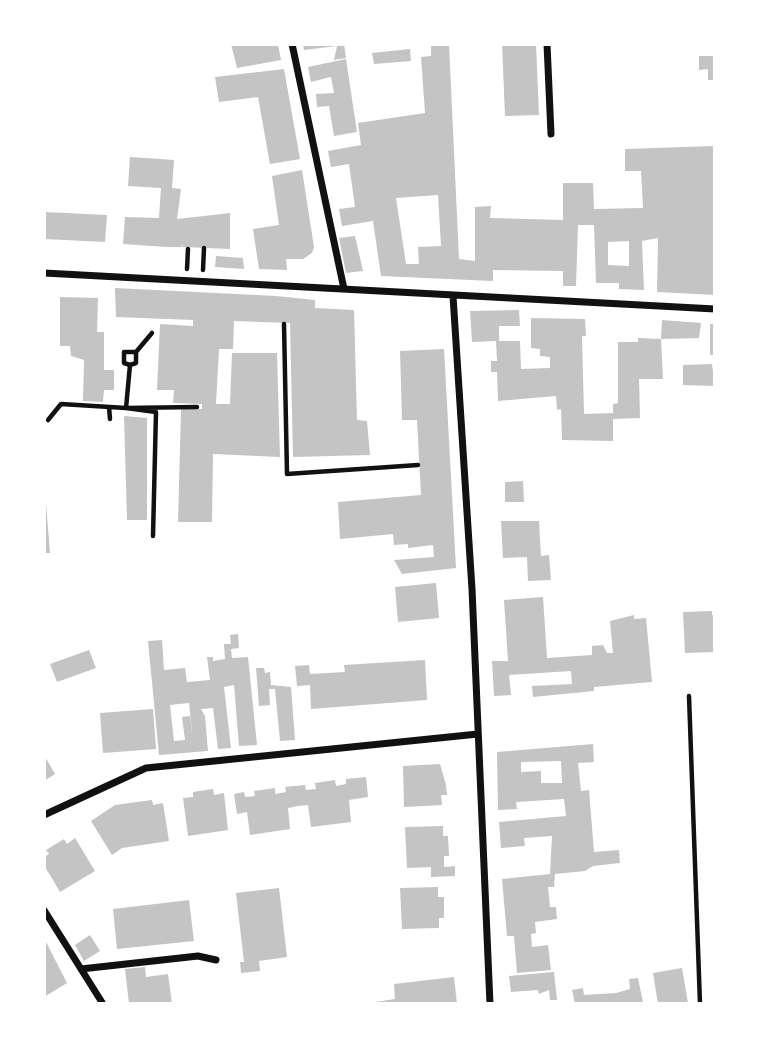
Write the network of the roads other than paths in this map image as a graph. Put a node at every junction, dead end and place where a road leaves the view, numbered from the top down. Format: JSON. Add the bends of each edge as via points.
{"nodes":[{"id":1,"x":292,"y":44,"type":"edge"},
{"id":2,"x":547,"y":44,"type":"edge"},
{"id":3,"x":551,"y":134,"type":"dead end"},
{"id":4,"x":44,"y":272,"type":"edge"},
{"id":5,"x":344,"y":289,"type":"junction"},
{"id":6,"x":453,"y":296,"type":"junction"},
{"id":7,"x":715,"y":309,"type":"edge"},
{"id":8,"x":478,"y":734,"type":"junction"},
{"id":9,"x":44,"y":815,"type":"edge"},
{"id":10,"x":44,"y":910,"type":"edge"},
{"id":11,"x":216,"y":960,"type":"dead end"},
{"id":12,"x":81,"y":969,"type":"junction"},
{"id":13,"x":103,"y":1004,"type":"edge"},
{"id":14,"x":490,"y":1004,"type":"edge"}],
"edges":[{"from":1,"to":5,"type":"street"},
{"from":2,"to":3,"type":"street"},
{"from":4,"to":5,"type":"street"},
{"from":5,"to":6,"type":"street"},
{"from":6,"to":7,"type":"street"},
{"from":6,"to":8,"type":"street"},
{"from":8,"to":9,"type":"street","via":[[146,768]]},
{"from":8,"to":14,"type":"street"},
{"from":10,"to":12,"type":"street"},
{"from":11,"to":12,"type":"street","via":[[198,956]]},
{"from":12,"to":13,"type":"street"}]}
